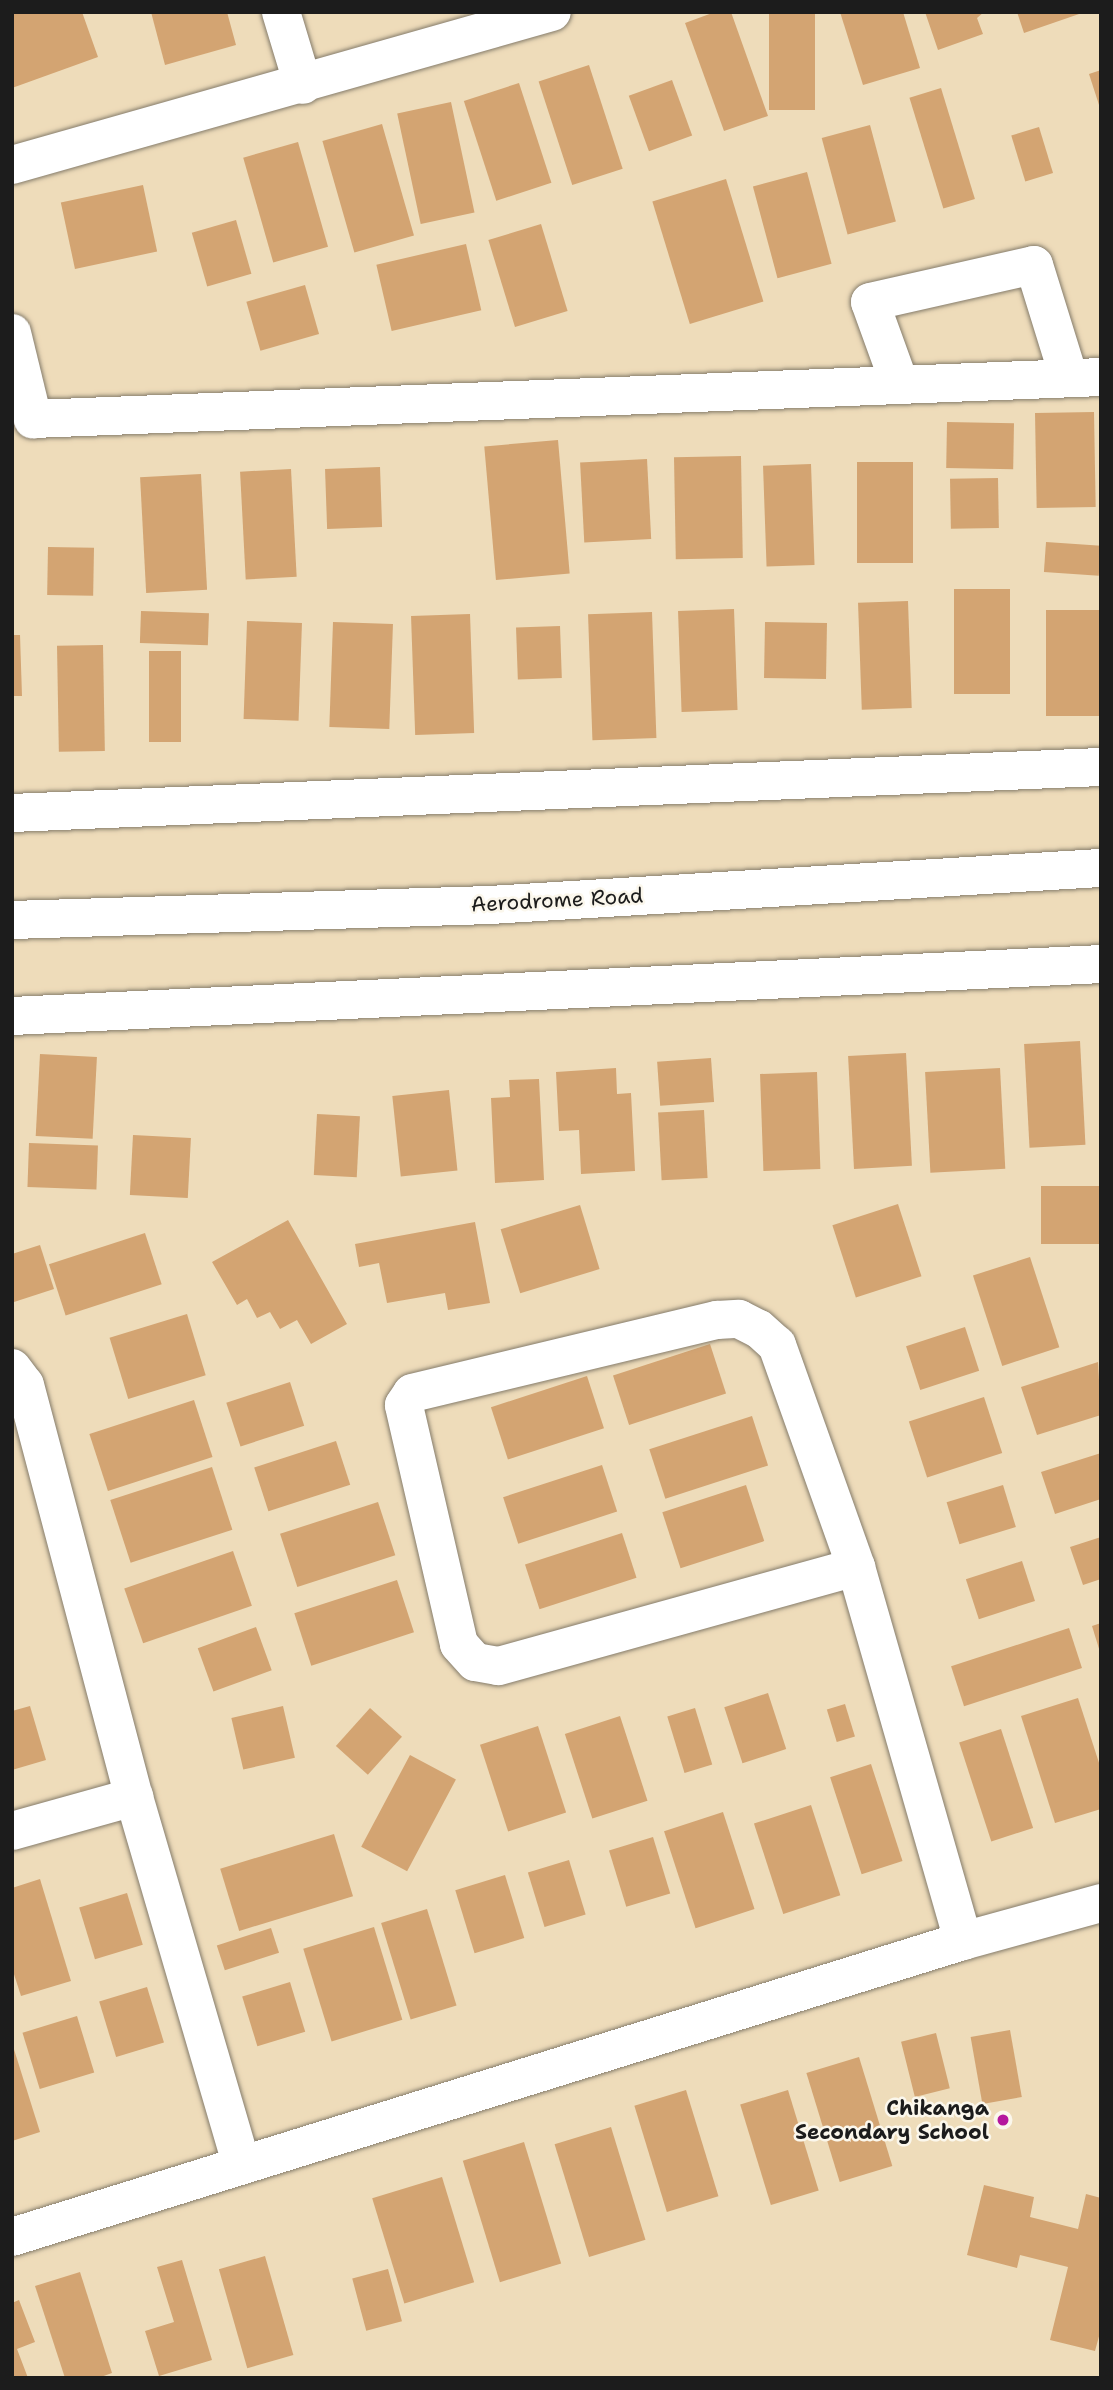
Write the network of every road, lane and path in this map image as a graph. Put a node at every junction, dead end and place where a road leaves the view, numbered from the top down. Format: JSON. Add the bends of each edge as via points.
{"nodes":[{"id":1,"x":281,"y":12,"type":"edge"},
{"id":2,"x":552,"y":12,"type":"edge"},
{"id":3,"x":303,"y":85,"type":"junction"},
{"id":4,"x":12,"y":165,"type":"edge"},
{"id":5,"x":12,"y":333,"type":"edge"},
{"id":6,"x":1085,"y":377,"type":"edge"},
{"id":7,"x":900,"y":385,"type":"junction"},
{"id":8,"x":23,"y":420,"type":"edge"},
{"id":9,"x":1101,"y":767,"type":"edge"},
{"id":10,"x":12,"y":813,"type":"edge"},
{"id":11,"x":1101,"y":868,"type":"edge"},
{"id":12,"x":12,"y":920,"type":"edge"},
{"id":13,"x":1101,"y":964,"type":"edge"},
{"id":14,"x":12,"y":1016,"type":"edge"},
{"id":15,"x":12,"y":1368,"type":"edge"},
{"id":16,"x":856,"y":1567,"type":"junction"},
{"id":17,"x":134,"y":1797,"type":"junction"},
{"id":18,"x":12,"y":1831,"type":"edge"},
{"id":19,"x":1101,"y":1903,"type":"edge"},
{"id":20,"x":963,"y":1941,"type":"junction"},
{"id":21,"x":241,"y":2163,"type":"junction"},
{"id":22,"x":12,"y":2237,"type":"edge"}],
"edges":[{"from":1,"to":3,"type":"street"},
{"from":2,"to":3,"type":"street"},
{"from":3,"to":4,"type":"street"},
{"from":5,"to":8,"type":"street"},
{"from":6,"to":7,"type":"street"},
{"from":6,"to":7,"type":"street","via":[[1034,265],[870,302]]},
{"from":7,"to":8,"type":"street"},
{"from":9,"to":10,"type":"street"},
{"from":11,"to":12,"type":"street","name":"Aerodrome Road","via":[[490,905]]},
{"from":13,"to":14,"type":"street"},
{"from":15,"to":17,"type":"street","via":[[25,1385]]},
{"from":16,"to":16,"type":"street","via":[[777,1345],[739,1319],[717,1320],[412,1393],[404,1405],[459,1644],[475,1662],[498,1667]]},
{"from":16,"to":20,"type":"street"},
{"from":17,"to":18,"type":"street"},
{"from":17,"to":21,"type":"street"},
{"from":19,"to":20,"type":"street"},
{"from":20,"to":21,"type":"street"},
{"from":21,"to":22,"type":"street"}]}
